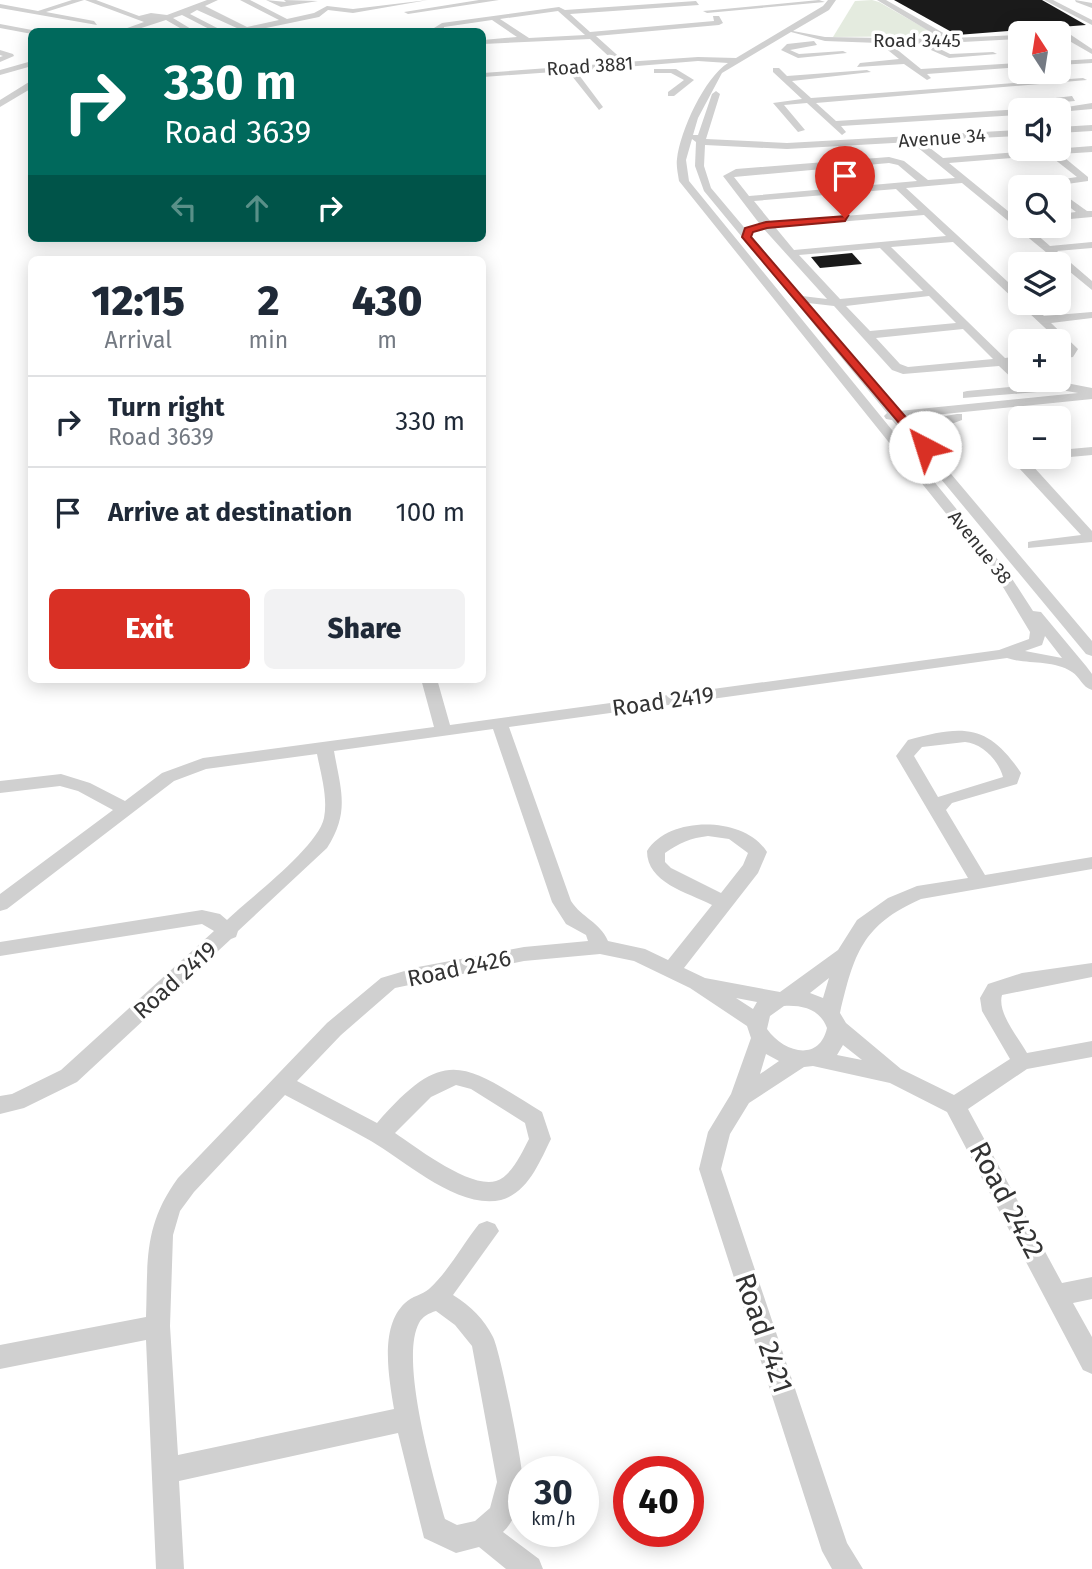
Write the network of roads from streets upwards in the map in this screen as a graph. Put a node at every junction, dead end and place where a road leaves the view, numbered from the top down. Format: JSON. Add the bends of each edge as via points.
{"nodes":[{"id":1,"x":80,"y":0,"type":"edge"},
{"id":2,"x":89,"y":0,"type":"edge"},
{"id":3,"x":177,"y":0,"type":"edge"},
{"id":4,"x":244,"y":0,"type":"edge"},
{"id":5,"x":270,"y":0,"type":"edge"},
{"id":6,"x":377,"y":0,"type":"edge"},
{"id":7,"x":383,"y":0,"type":"edge"},
{"id":8,"x":424,"y":0,"type":"edge"},
{"id":9,"x":430,"y":0,"type":"edge"},
{"id":10,"x":495,"y":0,"type":"edge"},
{"id":11,"x":542,"y":0,"type":"edge"},
{"id":12,"x":624,"y":0,"type":"edge"},
{"id":13,"x":762,"y":0,"type":"edge"},
{"id":14,"x":832,"y":0,"type":"edge"},
{"id":15,"x":838,"y":0,"type":"edge"},
{"id":16,"x":881,"y":0,"type":"edge"},
{"id":17,"x":1048,"y":0,"type":"edge"},
{"id":18,"x":1079,"y":0,"type":"edge"},
{"id":19,"x":360,"y":1,"type":"edge"},
{"id":20,"x":409,"y":1,"type":"edge"},
{"id":21,"x":1,"y":2,"type":"edge"},
{"id":22,"x":218,"y":2,"type":"edge"},
{"id":23,"x":338,"y":2,"type":"edge"},
{"id":24,"x":457,"y":2,"type":"edge"},
{"id":25,"x":289,"y":3,"type":"edge"},
{"id":26,"x":318,"y":4,"type":"edge"},
{"id":27,"x":479,"y":4,"type":"edge"},
{"id":28,"x":392,"y":6,"type":"junction"},
{"id":29,"x":1092,"y":6,"type":"edge"},
{"id":30,"x":444,"y":7,"type":"junction"},
{"id":31,"x":192,"y":8,"type":"junction"},
{"id":32,"x":372,"y":8,"type":"junction"},
{"id":33,"x":559,"y":9,"type":"junction"},
{"id":34,"x":704,"y":9,"type":"edge"},
{"id":35,"x":823,"y":9,"type":"edge"},
{"id":36,"x":353,"y":11,"type":"junction"},
{"id":37,"x":38,"y":12,"type":"junction"},
{"id":38,"x":126,"y":13,"type":"junction"},
{"id":39,"x":793,"y":13,"type":"junction"},
{"id":40,"x":522,"y":15,"type":"junction"},
{"id":41,"x":305,"y":17,"type":"junction"},
{"id":42,"x":247,"y":18,"type":"dead end"},
{"id":43,"x":140,"y":19,"type":"junction"},
{"id":44,"x":574,"y":19,"type":"junction"},
{"id":45,"x":807,"y":19,"type":"junction"},
{"id":46,"x":161,"y":20,"type":"junction"},
{"id":47,"x":496,"y":20,"type":"junction"},
{"id":48,"x":286,"y":21,"type":"junction"},
{"id":49,"x":530,"y":21,"type":"dead end"},
{"id":50,"x":94,"y":23,"type":"dead end"},
{"id":51,"x":1092,"y":23,"type":"edge"},
{"id":52,"x":264,"y":25,"type":"junction"},
{"id":53,"x":0,"y":26,"type":"edge"},
{"id":54,"x":582,"y":27,"type":"junction"},
{"id":55,"x":118,"y":28,"type":"edge"},
{"id":56,"x":133,"y":28,"type":"edge"},
{"id":57,"x":140,"y":28,"type":"edge"},
{"id":58,"x":164,"y":28,"type":"edge"},
{"id":59,"x":182,"y":28,"type":"edge"},
{"id":60,"x":217,"y":28,"type":"edge"},
{"id":61,"x":242,"y":28,"type":"edge"},
{"id":62,"x":250,"y":28,"type":"edge"},
{"id":63,"x":438,"y":28,"type":"edge"},
{"id":64,"x":539,"y":28,"type":"dead end"},
{"id":65,"x":28,"y":31,"type":"edge"},
{"id":66,"x":1092,"y":31,"type":"edge"},
{"id":67,"x":1071,"y":33,"type":"edge"},
{"id":68,"x":790,"y":34,"type":"junction"},
{"id":69,"x":592,"y":36,"type":"junction"},
{"id":70,"x":0,"y":38,"type":"edge"},
{"id":71,"x":1008,"y":38,"type":"edge"},
{"id":72,"x":523,"y":39,"type":"junction"},
{"id":73,"x":556,"y":40,"type":"junction"},
{"id":74,"x":827,"y":40,"type":"junction"},
{"id":75,"x":973,"y":40,"type":"junction"},
{"id":76,"x":1071,"y":40,"type":"edge"},
{"id":77,"x":951,"y":41,"type":"junction"},
{"id":78,"x":486,"y":42,"type":"edge"},
{"id":79,"x":884,"y":43,"type":"junction"},
{"id":80,"x":868,"y":44,"type":"dead end"},
{"id":81,"x":934,"y":48,"type":"dead end"},
{"id":82,"x":0,"y":52,"type":"edge"},
{"id":83,"x":1092,"y":52,"type":"edge"},
{"id":84,"x":844,"y":53,"type":"junction"},
{"id":85,"x":993,"y":54,"type":"junction"},
{"id":86,"x":28,"y":60,"type":"edge"},
{"id":87,"x":739,"y":61,"type":"junction"},
{"id":88,"x":906,"y":61,"type":"junction"},
{"id":89,"x":1092,"y":61,"type":"edge"},
{"id":90,"x":1008,"y":62,"type":"edge"},
{"id":91,"x":1071,"y":63,"type":"edge"},
{"id":92,"x":622,"y":64,"type":"junction"},
{"id":93,"x":2,"y":66,"type":"edge"},
{"id":94,"x":1008,"y":66,"type":"edge"},
{"id":95,"x":570,"y":68,"type":"junction"},
{"id":96,"x":863,"y":68,"type":"junction"},
{"id":97,"x":776,"y":70,"type":"dead end"},
{"id":98,"x":919,"y":72,"type":"junction"},
{"id":99,"x":1071,"y":72,"type":"edge"},
{"id":100,"x":486,"y":75,"type":"edge"},
{"id":101,"x":577,"y":76,"type":"junction"},
{"id":102,"x":785,"y":79,"type":"junction"},
{"id":103,"x":1083,"y":80,"type":"junction"},
{"id":104,"x":28,"y":86,"type":"edge"},
{"id":105,"x":991,"y":86,"type":"junction"},
{"id":106,"x":1092,"y":86,"type":"edge"},
{"id":107,"x":1057,"y":89,"type":"dead end"},
{"id":108,"x":944,"y":90,"type":"junction"},
{"id":109,"x":0,"y":91,"type":"edge"},
{"id":110,"x":15,"y":92,"type":"junction"},
{"id":111,"x":900,"y":93,"type":"junction"},
{"id":112,"x":671,"y":94,"type":"dead end"},
{"id":113,"x":856,"y":96,"type":"junction"},
{"id":114,"x":1008,"y":99,"type":"edge"},
{"id":115,"x":1072,"y":99,"type":"joint"},
{"id":116,"x":807,"y":100,"type":"junction"},
{"id":117,"x":0,"y":104,"type":"edge"},
{"id":118,"x":866,"y":104,"type":"dead end"},
{"id":119,"x":1088,"y":106,"type":"edge"},
{"id":120,"x":599,"y":107,"type":"dead end"},
{"id":121,"x":1008,"y":113,"type":"edge"},
{"id":122,"x":982,"y":115,"type":"junction"},
{"id":123,"x":826,"y":116,"type":"junction"},
{"id":124,"x":931,"y":118,"type":"junction"},
{"id":125,"x":885,"y":121,"type":"junction"},
{"id":126,"x":834,"y":124,"type":"junction"},
{"id":127,"x":705,"y":126,"type":"junction"},
{"id":128,"x":1092,"y":127,"type":"edge"},
{"id":129,"x":1071,"y":128,"type":"edge"},
{"id":130,"x":801,"y":130,"type":"dead end"},
{"id":131,"x":1008,"y":132,"type":"edge"},
{"id":132,"x":843,"y":133,"type":"dead end"},
{"id":133,"x":918,"y":139,"type":"junction"},
{"id":134,"x":697,"y":140,"type":"junction"},
{"id":135,"x":779,"y":142,"type":"junction"},
{"id":136,"x":760,"y":146,"type":"junction"},
{"id":137,"x":1092,"y":149,"type":"edge"},
{"id":138,"x":1071,"y":150,"type":"edge"},
{"id":139,"x":1008,"y":155,"type":"edge"},
{"id":140,"x":943,"y":161,"type":"junction"},
{"id":141,"x":1068,"y":161,"type":"edge"},
{"id":142,"x":817,"y":166,"type":"junction"},
{"id":143,"x":697,"y":167,"type":"junction"},
{"id":144,"x":825,"y":174,"type":"dead end"},
{"id":145,"x":966,"y":180,"type":"junction"},
{"id":146,"x":1071,"y":181,"type":"edge"},
{"id":147,"x":833,"y":183,"type":"dead end"},
{"id":148,"x":926,"y":184,"type":"junction"},
{"id":149,"x":898,"y":186,"type":"junction"},
{"id":150,"x":841,"y":191,"type":"junction"},
{"id":151,"x":745,"y":199,"type":"junction"},
{"id":152,"x":1071,"y":202,"type":"edge"},
{"id":153,"x":924,"y":212,"type":"junction"},
{"id":154,"x":1008,"y":214,"type":"edge"},
{"id":155,"x":1088,"y":214,"type":"edge"},
{"id":156,"x":733,"y":221,"type":"junction"},
{"id":157,"x":766,"y":224,"type":"junction"},
{"id":158,"x":746,"y":237,"type":"junction"},
{"id":159,"x":1036,"y":238,"type":"edge"},
{"id":160,"x":953,"y":239,"type":"junction"},
{"id":161,"x":883,"y":245,"type":"junction"},
{"id":162,"x":1092,"y":245,"type":"edge"},
{"id":163,"x":1048,"y":249,"type":"junction"},
{"id":164,"x":791,"y":253,"type":"junction"},
{"id":165,"x":1092,"y":287,"type":"edge"},
{"id":166,"x":1008,"y":288,"type":"edge"},
{"id":167,"x":931,"y":293,"type":"junction"},
{"id":168,"x":799,"y":299,"type":"junction"},
{"id":169,"x":838,"y":303,"type":"junction"},
{"id":170,"x":1037,"y":315,"type":"edge"},
{"id":171,"x":1092,"y":315,"type":"edge"},
{"id":172,"x":1042,"y":320,"type":"junction"},
{"id":173,"x":963,"y":326,"type":"junction"},
{"id":174,"x":1051,"y":329,"type":"edge"},
{"id":175,"x":867,"y":335,"type":"junction"},
{"id":176,"x":1008,"y":361,"type":"edge"},
{"id":177,"x":1000,"y":362,"type":"junction"},
{"id":178,"x":875,"y":389,"type":"junction"},
{"id":179,"x":1092,"y":393,"type":"edge"},
{"id":180,"x":967,"y":395,"type":"dead end"},
{"id":181,"x":1031,"y":396,"type":"junction"},
{"id":182,"x":1092,"y":402,"type":"edge"},
{"id":183,"x":959,"y":413,"type":"junction"},
{"id":184,"x":901,"y":419,"type":"junction"},
{"id":185,"x":879,"y":421,"type":"junction"},
{"id":186,"x":925,"y":447,"type":"junction"},
{"id":187,"x":1092,"y":451,"type":"edge"},
{"id":188,"x":1071,"y":453,"type":"edge"},
{"id":189,"x":1028,"y":469,"type":"edge"},
{"id":190,"x":1092,"y":538,"type":"edge"},
{"id":191,"x":1033,"y":545,"type":"dead end"},
{"id":192,"x":1002,"y":574,"type":"junction"},
{"id":193,"x":1062,"y":645,"type":"junction"},
{"id":194,"x":1092,"y":651,"type":"edge"},
{"id":195,"x":1002,"y":654,"type":"junction"},
{"id":196,"x":1086,"y":666,"type":"edge"},
{"id":197,"x":430,"y":683,"type":"edge"},
{"id":198,"x":1092,"y":685,"type":"edge"},
{"id":199,"x":499,"y":723,"type":"junction"},
{"id":200,"x":443,"y":731,"type":"junction"},
{"id":201,"x":324,"y":746,"type":"junction"},
{"id":202,"x":0,"y":787,"type":"edge"},
{"id":203,"x":124,"y":808,"type":"junction"},
{"id":204,"x":937,"y":808,"type":"junction"},
{"id":205,"x":1092,"y":863,"type":"edge"},
{"id":206,"x":980,"y":883,"type":"junction"},
{"id":207,"x":723,"y":902,"type":"junction"},
{"id":208,"x":0,"y":905,"type":"edge"},
{"id":209,"x":229,"y":932,"type":"junction"},
{"id":210,"x":600,"y":947,"type":"junction"},
{"id":211,"x":0,"y":949,"type":"edge"},
{"id":212,"x":844,"y":956,"type":"junction"},
{"id":213,"x":1092,"y":970,"type":"edge"},
{"id":214,"x":670,"y":971,"type":"junction"},
{"id":215,"x":697,"y":984,"type":"junction"},
{"id":216,"x":784,"y":998,"type":"junction"},
{"id":217,"x":834,"y":1021,"type":"junction"},
{"id":218,"x":758,"y":1030,"type":"junction"},
{"id":219,"x":1092,"y":1049,"type":"edge"},
{"id":220,"x":807,"y":1058,"type":"junction"},
{"id":221,"x":1022,"y":1062,"type":"junction"},
{"id":222,"x":895,"y":1076,"type":"junction"},
{"id":223,"x":283,"y":1084,"type":"junction"},
{"id":224,"x":741,"y":1097,"type":"junction"},
{"id":225,"x":0,"y":1105,"type":"edge"},
{"id":226,"x":956,"y":1106,"type":"junction"},
{"id":227,"x":380,"y":1135,"type":"junction"},
{"id":228,"x":487,"y":1231,"type":"dead end"},
{"id":229,"x":1092,"y":1288,"type":"edge"},
{"id":230,"x":1057,"y":1295,"type":"junction"},
{"id":231,"x":436,"y":1299,"type":"junction"},
{"id":232,"x":158,"y":1326,"type":"junction"},
{"id":233,"x":0,"y":1357,"type":"edge"},
{"id":234,"x":1092,"y":1362,"type":"edge"},
{"id":235,"x":408,"y":1418,"type":"junction"},
{"id":236,"x":167,"y":1469,"type":"junction"},
{"id":237,"x":482,"y":1533,"type":"junction"},
{"id":238,"x":170,"y":1569,"type":"edge"},
{"id":239,"x":529,"y":1569,"type":"edge"},
{"id":240,"x":849,"y":1569,"type":"edge"}],
"edges":[{"from":1,"to":37,"type":"street"},
{"from":2,"to":38,"type":"street"},
{"from":3,"to":31,"type":"street"},
{"from":4,"to":48,"type":"street"},
{"from":5,"to":25,"type":"street"},
{"from":6,"to":19,"type":"street"},
{"from":7,"to":28,"type":"street"},
{"from":8,"to":20,"type":"street"},
{"from":9,"to":30,"type":"street"},
{"from":10,"to":27,"type":"street"},
{"from":11,"to":33,"type":"street"},
{"from":12,"to":33,"type":"street"},
{"from":13,"to":34,"type":"street"},
{"from":14,"to":35,"type":"street","name":"Avenue 38"},
{"from":15,"to":35,"type":"street","name":"Avenue 38"},
{"from":16,"to":77,"type":"street"},
{"from":17,"to":51,"type":"street"},
{"from":18,"to":29,"type":"street"},
{"from":19,"to":23,"type":"street"},
{"from":19,"to":32,"type":"street"},
{"from":20,"to":28,"type":"street"},
{"from":21,"to":37,"type":"street"},
{"from":22,"to":31,"type":"street"},
{"from":23,"to":26,"type":"street"},
{"from":24,"to":27,"type":"street"},
{"from":24,"to":30,"type":"street"},
{"from":25,"to":26,"type":"street"},
{"from":25,"to":41,"type":"street"},
{"from":26,"to":36,"type":"street"},
{"from":26,"to":41,"type":"street"},
{"from":27,"to":47,"type":"street"},
{"from":28,"to":32,"type":"street"},
{"from":30,"to":36,"type":"street","via":[[356,19],[350,18]]},
{"from":31,"to":46,"type":"street"},
{"from":31,"to":46,"type":"street"},
{"from":31,"to":60,"type":"street"},
{"from":31,"to":61,"type":"street"},
{"from":32,"to":36,"type":"street"},
{"from":33,"to":34,"type":"street"},
{"from":33,"to":40,"type":"street"},
{"from":33,"to":44,"type":"street"},
{"from":34,"to":35,"type":"street"},
{"from":34,"to":39,"type":"street"},
{"from":34,"to":44,"type":"street"},
{"from":34,"to":54,"type":"street"},
{"from":34,"to":69,"type":"street","via":[[719,23]]},
{"from":35,"to":39,"type":"street"},
{"from":35,"to":45,"type":"street","name":"Avenue 38"},
{"from":35,"to":68,"type":"street","name":"Avenue 38"},
{"from":37,"to":50,"type":"street"},
{"from":38,"to":43,"type":"street"},
{"from":38,"to":46,"type":"street"},
{"from":39,"to":45,"type":"street"},
{"from":40,"to":47,"type":"street"},
{"from":40,"to":49,"type":"street"},
{"from":41,"to":48,"type":"street"},
{"from":42,"to":52,"type":"street"},
{"from":43,"to":46,"type":"street"},
{"from":43,"to":55,"type":"street"},
{"from":44,"to":54,"type":"street"},
{"from":45,"to":68,"type":"street","name":"Avenue 38"},
{"from":46,"to":56,"type":"street"},
{"from":46,"to":57,"type":"street"},
{"from":46,"to":58,"type":"street"},
{"from":46,"to":59,"type":"street"},
{"from":47,"to":63,"type":"street"},
{"from":47,"to":72,"type":"street"},
{"from":48,"to":52,"type":"street"},
{"from":52,"to":62,"type":"street"},
{"from":53,"to":65,"type":"street"},
{"from":54,"to":69,"type":"street"},
{"from":64,"to":73,"type":"street"},
{"from":65,"to":70,"type":"street"},
{"from":66,"to":67,"type":"street"},
{"from":68,"to":74,"type":"street","name":"Road 3445"},
{"from":68,"to":87,"type":"street","name":"Avenue 38"},
{"from":69,"to":73,"type":"street"},
{"from":69,"to":92,"type":"street"},
{"from":71,"to":75,"type":"street","name":"Road 3445"},
{"from":72,"to":73,"type":"street"},
{"from":72,"to":78,"type":"street"},
{"from":74,"to":79,"type":"street","name":"Road 3445"},
{"from":74,"to":84,"type":"street"},
{"from":74,"to":84,"type":"street","via":[[785,50],[798,56]]},
{"from":75,"to":77,"type":"street","name":"Road 3445"},
{"from":75,"to":85,"type":"street"},
{"from":76,"to":83,"type":"street"},
{"from":77,"to":79,"type":"street","name":"Road 3445"},
{"from":79,"to":80,"type":"street"},
{"from":79,"to":88,"type":"street"},
{"from":81,"to":85,"type":"street","via":[[949,56]]},
{"from":82,"to":93,"type":"street","via":[[10,56]]},
{"from":84,"to":96,"type":"street"},
{"from":85,"to":90,"type":"street"},
{"from":86,"to":93,"type":"street"},
{"from":87,"to":92,"type":"street","name":"Road 3881"},
{"from":87,"to":127,"type":"street","name":"Avenue 38","via":[[717,90]]},
{"from":87,"to":134,"type":"street","name":"Avenue 38","via":[[715,78],[694,118]]},
{"from":88,"to":96,"type":"street"},
{"from":88,"to":98,"type":"street"},
{"from":89,"to":91,"type":"street"},
{"from":92,"to":95,"type":"street","name":"Road 3881"},
{"from":94,"to":98,"type":"street"},
{"from":95,"to":100,"type":"street","name":"Road 3881"},
{"from":95,"to":101,"type":"street"},
{"from":96,"to":102,"type":"street"},
{"from":97,"to":102,"type":"street"},
{"from":98,"to":108,"type":"street"},
{"from":99,"to":103,"type":"street"},
{"from":101,"to":112,"type":"street","via":[[669,70],[690,80]]},
{"from":101,"to":120,"type":"street"},
{"from":102,"to":116,"type":"street"},
{"from":103,"to":105,"type":"street"},
{"from":103,"to":106,"type":"street"},
{"from":104,"to":110,"type":"street"},
{"from":105,"to":108,"type":"street"},
{"from":105,"to":114,"type":"street"},
{"from":107,"to":115,"type":"street"},
{"from":108,"to":111,"type":"street"},
{"from":108,"to":122,"type":"street"},
{"from":109,"to":110,"type":"street"},
{"from":110,"to":117,"type":"street"},
{"from":111,"to":113,"type":"street"},
{"from":111,"to":124,"type":"street"},
{"from":113,"to":116,"type":"street"},
{"from":113,"to":118,"type":"street"},
{"from":115,"to":119,"type":"street"},
{"from":116,"to":123,"type":"street"},
{"from":116,"to":130,"type":"street","via":[[776,103]]},
{"from":121,"to":122,"type":"street"},
{"from":122,"to":124,"type":"street"},
{"from":123,"to":125,"type":"street","via":[[876,113]]},
{"from":123,"to":126,"type":"street"},
{"from":124,"to":125,"type":"street"},
{"from":125,"to":126,"type":"street"},
{"from":126,"to":132,"type":"street"},
{"from":127,"to":134,"type":"street","name":"Avenue 38"},
{"from":127,"to":135,"type":"street"},
{"from":128,"to":129,"type":"street"},
{"from":131,"to":133,"type":"street","name":"Avenue 34"},
{"from":133,"to":135,"type":"street","name":"Avenue 34"},
{"from":133,"to":136,"type":"street","name":"Avenue 34"},
{"from":133,"to":140,"type":"street"},
{"from":134,"to":135,"type":"street","name":"Avenue 34"},
{"from":134,"to":136,"type":"street","name":"Avenue 34"},
{"from":134,"to":143,"type":"street","name":"Avenue 38"},
{"from":134,"to":185,"type":"street","name":"Avenue 38","via":[[681,170],[687,187]]},
{"from":136,"to":143,"type":"street","via":[[714,156]]},
{"from":137,"to":138,"type":"street"},
{"from":139,"to":140,"type":"street"},
{"from":140,"to":145,"type":"street"},
{"from":141,"to":146,"type":"street","via":[[1085,179]]},
{"from":142,"to":144,"type":"street"},
{"from":142,"to":148,"type":"street","via":[[896,161]]},
{"from":142,"to":151,"type":"street","via":[[730,174],[728,178]]},
{"from":143,"to":156,"type":"street","name":"Avenue 38","via":[[708,190]]},
{"from":145,"to":148,"type":"street"},
{"from":145,"to":154,"type":"street"},
{"from":147,"to":150,"type":"street"},
{"from":148,"to":149,"type":"street"},
{"from":149,"to":150,"type":"street"},
{"from":149,"to":153,"type":"street"},
{"from":150,"to":151,"type":"street"},
{"from":151,"to":157,"type":"street"},
{"from":152,"to":155,"type":"street"},
{"from":153,"to":157,"type":"street"},
{"from":153,"to":160,"type":"street"},
{"from":156,"to":157,"type":"street"},
{"from":156,"to":158,"type":"street","name":"Avenue 38"},
{"from":157,"to":158,"type":"street","via":[[751,229]]},
{"from":157,"to":164,"type":"street"},
{"from":158,"to":168,"type":"street","name":"Avenue 38"},
{"from":159,"to":163,"type":"street"},
{"from":160,"to":161,"type":"street"},
{"from":160,"to":166,"type":"street"},
{"from":161,"to":164,"type":"street"},
{"from":161,"to":167,"type":"street"},
{"from":162,"to":163,"type":"street"},
{"from":163,"to":165,"type":"street"},
{"from":164,"to":169,"type":"street"},
{"from":167,"to":169,"type":"street"},
{"from":167,"to":173,"type":"street"},
{"from":168,"to":169,"type":"street"},
{"from":168,"to":178,"type":"street","name":"Avenue 38"},
{"from":169,"to":175,"type":"street"},
{"from":170,"to":172,"type":"street"},
{"from":171,"to":172,"type":"street"},
{"from":172,"to":174,"type":"street"},
{"from":173,"to":175,"type":"street"},
{"from":173,"to":177,"type":"street"},
{"from":175,"to":177,"type":"street","via":[[896,367],[912,371]]},
{"from":176,"to":177,"type":"street"},
{"from":177,"to":181,"type":"street"},
{"from":178,"to":183,"type":"street","via":[[912,406]]},
{"from":178,"to":184,"type":"street","name":"Avenue 38"},
{"from":179,"to":181,"type":"street"},
{"from":180,"to":181,"type":"street"},
{"from":181,"to":183,"type":"street"},
{"from":182,"to":183,"type":"street"},
{"from":183,"to":184,"type":"street"},
{"from":183,"to":186,"type":"street","via":[[930,427],[923,436]]},
{"from":184,"to":185,"type":"street"},
{"from":184,"to":186,"type":"street","name":"Avenue 38"},
{"from":185,"to":192,"type":"street","name":"Avenue 38"},
{"from":186,"to":194,"type":"street","name":"Avenue 38"},
{"from":187,"to":188,"type":"street"},
{"from":189,"to":190,"type":"street"},
{"from":190,"to":191,"type":"street"},
{"from":192,"to":193,"type":"street","name":"Avenue 38"},
{"from":192,"to":195,"type":"street","name":"Road 2419","via":[[1039,638]]},
{"from":193,"to":195,"type":"street"},
{"from":193,"to":196,"type":"street","name":"Avenue 38","via":[[1077,649]]},
{"from":195,"to":196,"type":"street","name":"Road 2419"},
{"from":195,"to":199,"type":"street","name":"Road 2419"},
{"from":196,"to":198,"type":"street"},
{"from":197,"to":200,"type":"street"},
{"from":199,"to":200,"type":"street","name":"Road 2419"},
{"from":199,"to":210,"type":"street","via":[[562,902],[573,919],[594,931]]},
{"from":200,"to":201,"type":"street","name":"Road 2419"},
{"from":201,"to":203,"type":"street","name":"Road 2419","via":[[204,764],[168,777]]},
{"from":201,"to":209,"type":"street","name":"Road 2419","via":[[336,811],[333,828],[307,859]]},
{"from":202,"to":203,"type":"street","via":[[61,780]]},
{"from":203,"to":208,"type":"street","name":"Road 2419"},
{"from":204,"to":204,"type":"street","via":[[905,756],[907,750],[921,742],[972,736],[991,743],[1012,773],[1011,780],[946,799]]},
{"from":204,"to":206,"type":"street"},
{"from":205,"to":206,"type":"street"},
{"from":206,"to":212,"type":"street","via":[[895,901],[857,934]]},
{"from":207,"to":207,"type":"street","via":[[758,852],[747,839],[730,830],[700,832],[669,839],[656,851],[656,864],[664,873]]},
{"from":207,"to":214,"type":"street"},
{"from":209,"to":211,"type":"street","via":[[213,919],[191,918]]},
{"from":209,"to":225,"type":"street","name":"Road 2419","via":[[69,1076]]},
{"from":210,"to":214,"type":"street","name":"Road 2426","via":[[638,954]]},
{"from":210,"to":223,"type":"street","name":"Road 2426","via":[[512,957],[388,983],[334,1030]]},
{"from":212,"to":216,"type":"street"},
{"from":212,"to":217,"type":"street"},
{"from":213,"to":221,"type":"street","via":[[995,989],[990,998],[992,1011]]},
{"from":214,"to":215,"type":"street","name":"Road 2426"},
{"from":215,"to":216,"type":"street","name":"Road 2426"},
{"from":215,"to":218,"type":"street","name":"Road 2426"},
{"from":216,"to":217,"type":"street","via":[[812,1001]]},
{"from":216,"to":218,"type":"street","via":[[768,1003]]},
{"from":217,"to":220,"type":"street","via":[[833,1046]]},
{"from":217,"to":222,"type":"street"},
{"from":218,"to":220,"type":"street","via":[[777,1053]]},
{"from":218,"to":224,"type":"street","name":"Road 2421"},
{"from":219,"to":221,"type":"street"},
{"from":220,"to":222,"type":"street"},
{"from":220,"to":224,"type":"street","name":"Road 2421"},
{"from":221,"to":226,"type":"street"},
{"from":222,"to":226,"type":"street"},
{"from":223,"to":227,"type":"street"},
{"from":223,"to":232,"type":"street","name":"Road 2426","via":[[234,1132],[170,1208],[161,1235]]},
{"from":224,"to":240,"type":"street","name":"Road 2421","via":[[713,1148],[710,1169],[714,1188],[836,1551]]},
{"from":226,"to":230,"type":"street","name":"Road 2422"},
{"from":227,"to":227,"type":"street","via":[[438,1079],[456,1076],[478,1083],[534,1118],[540,1139],[523,1170],[501,1189],[485,1192],[467,1188]]},
{"from":228,"to":231,"type":"street"},
{"from":229,"to":230,"type":"street"},
{"from":230,"to":234,"type":"street","name":"Road 2422"},
{"from":231,"to":235,"type":"street","via":[[409,1316],[401,1339]]},
{"from":231,"to":237,"type":"street","via":[[460,1311],[484,1344],[510,1482],[501,1516]]},
{"from":232,"to":233,"type":"street"},
{"from":232,"to":236,"type":"street","name":"Road 2426"},
{"from":235,"to":236,"type":"street"},
{"from":235,"to":237,"type":"street","via":[[434,1528],[456,1539]]},
{"from":236,"to":238,"type":"street","name":"Road 2426"},
{"from":237,"to":239,"type":"street"}]}
